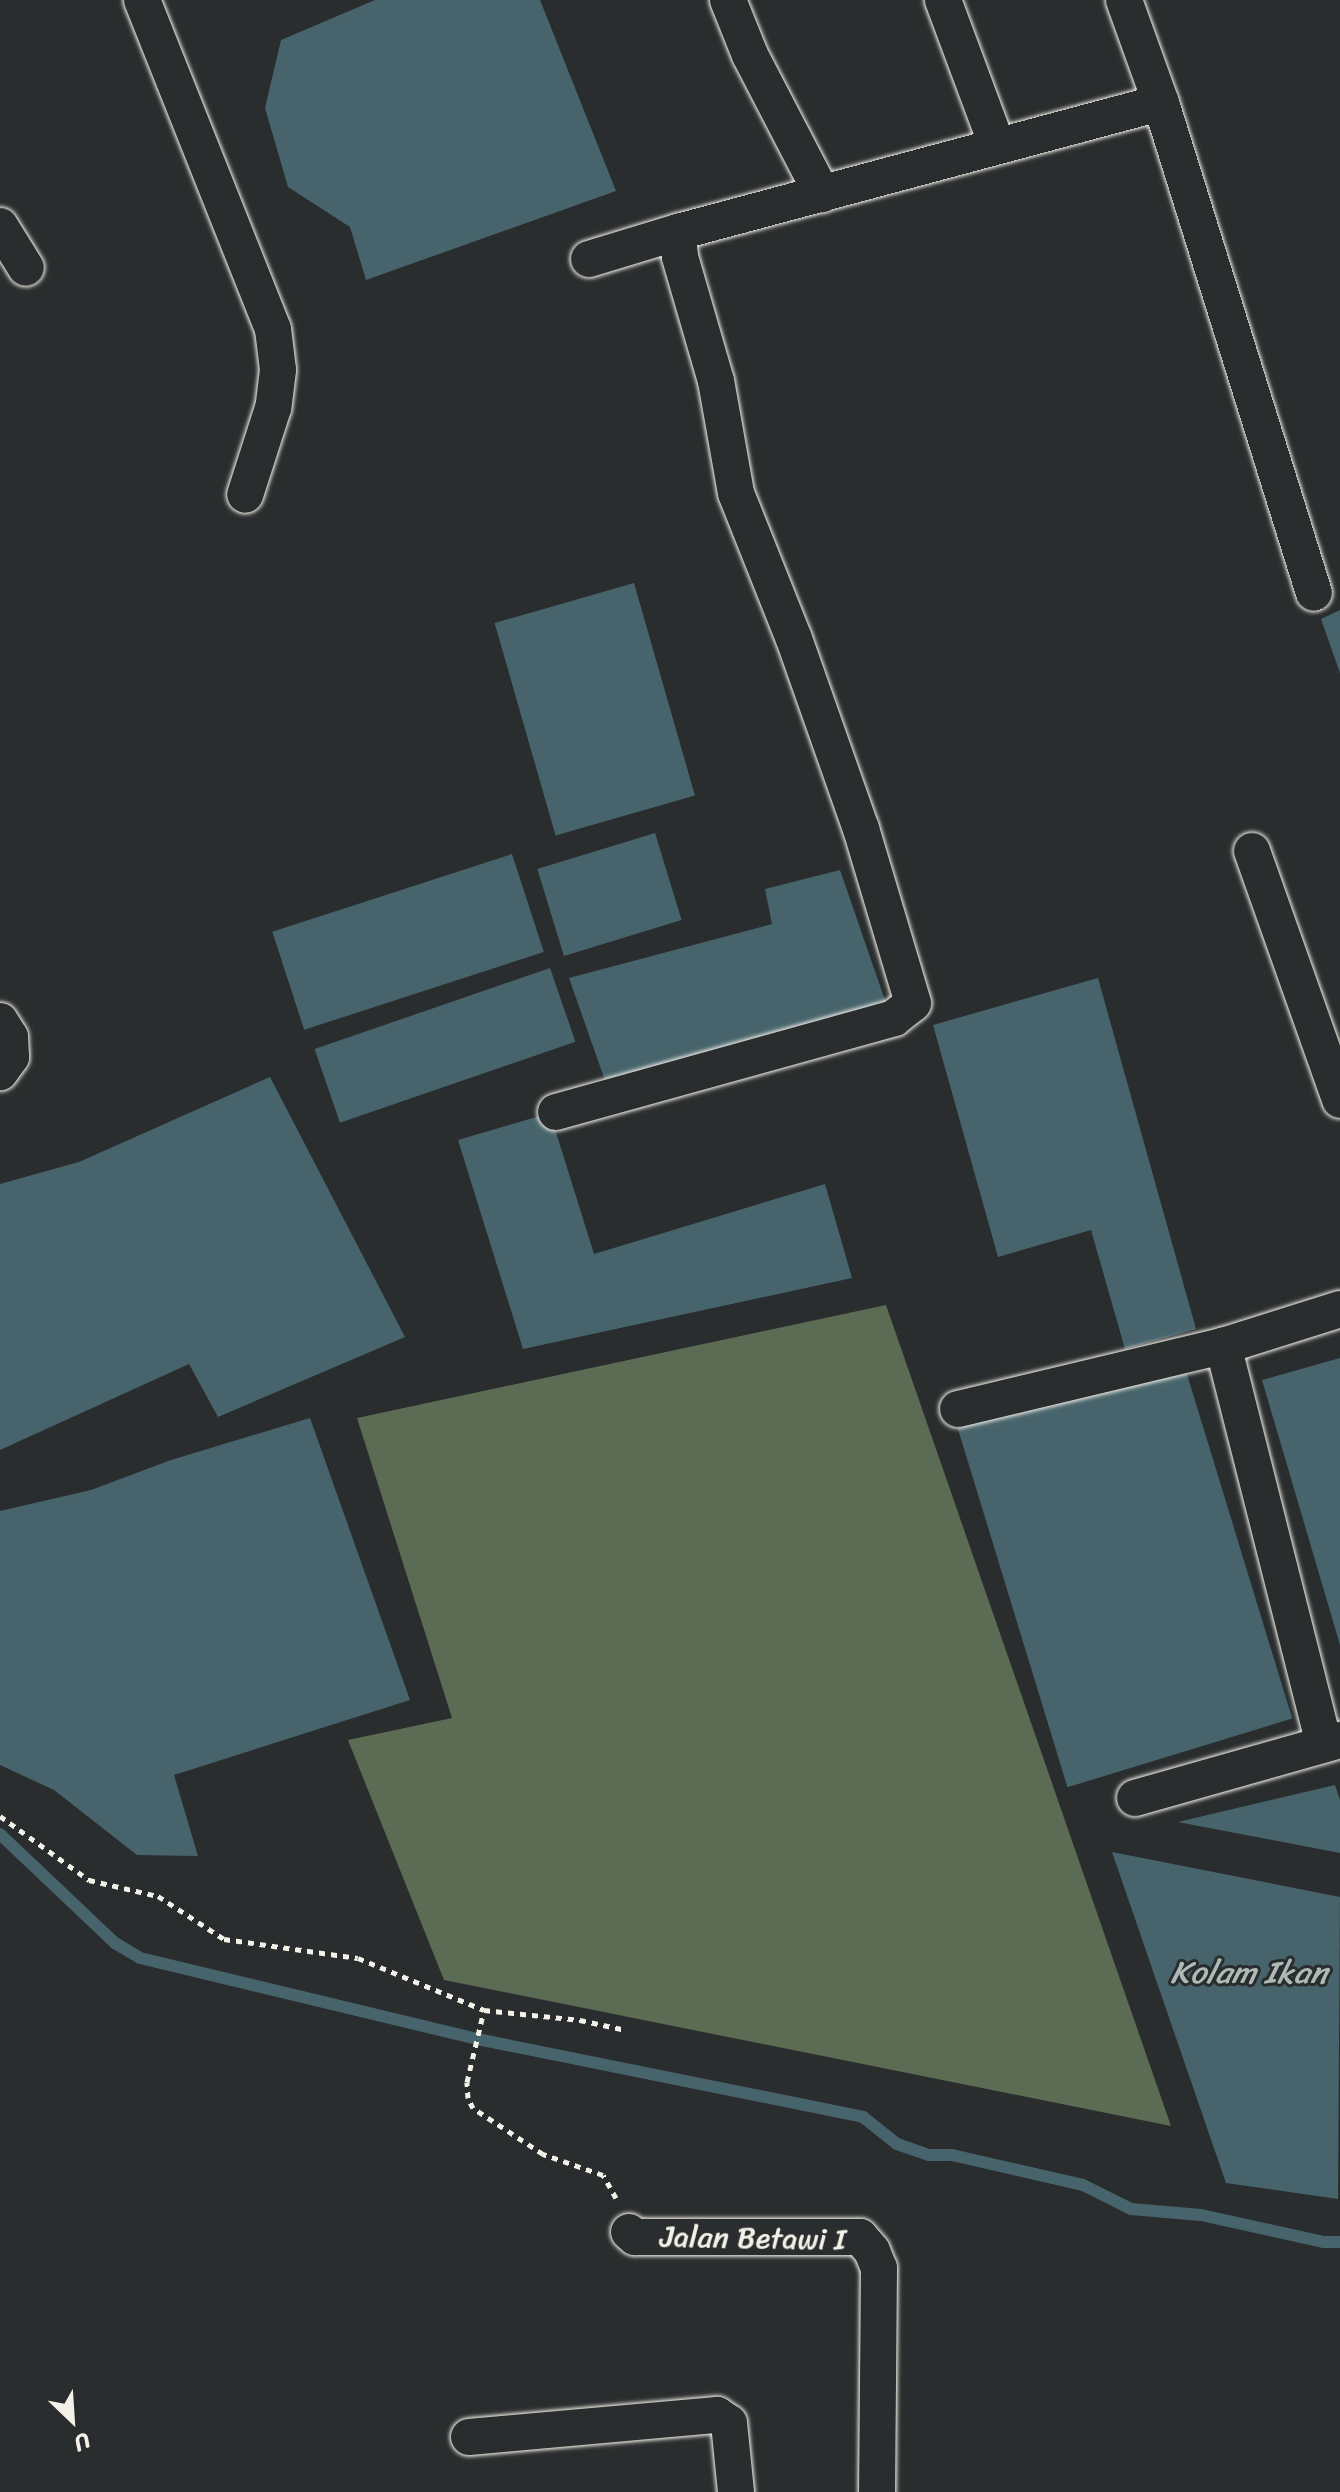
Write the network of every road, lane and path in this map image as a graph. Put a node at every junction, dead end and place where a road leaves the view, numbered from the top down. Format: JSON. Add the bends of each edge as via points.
{"nodes":[{"id":1,"x":142,"y":0,"type":"edge"},
{"id":2,"x":728,"y":0,"type":"edge"},
{"id":3,"x":943,"y":0,"type":"edge"},
{"id":4,"x":1124,"y":0,"type":"edge"},
{"id":5,"x":1161,"y":103,"type":"junction"},
{"id":6,"x":997,"y":145,"type":"junction"},
{"id":7,"x":822,"y":194,"type":"junction"},
{"id":8,"x":0,"y":226,"type":"edge"},
{"id":9,"x":678,"y":232,"type":"junction"},
{"id":10,"x":589,"y":259,"type":"dead end"},
{"id":11,"x":26,"y":268,"type":"dead end"},
{"id":12,"x":245,"y":495,"type":"dead end"},
{"id":13,"x":1314,"y":593,"type":"dead end"},
{"id":14,"x":1252,"y":851,"type":"dead end"},
{"id":15,"x":0,"y":1021,"type":"edge"},
{"id":16,"x":0,"y":1072,"type":"edge"},
{"id":17,"x":1340,"y":1100,"type":"edge"},
{"id":18,"x":556,"y":1112,"type":"dead end"},
{"id":19,"x":1340,"y":1309,"type":"edge"},
{"id":20,"x":1223,"y":1346,"type":"junction"},
{"id":21,"x":958,"y":1409,"type":"dead end"},
{"id":22,"x":1332,"y":1742,"type":"edge"},
{"id":23,"x":1135,"y":1798,"type":"dead end"},
{"id":24,"x":0,"y":1816,"type":"edge"},
{"id":25,"x":484,"y":2010,"type":"junction"},
{"id":26,"x":626,"y":2030,"type":"dead end"},
{"id":27,"x":629,"y":2232,"type":"joint"},
{"id":28,"x":469,"y":2437,"type":"dead end"},
{"id":29,"x":736,"y":2492,"type":"edge"},
{"id":30,"x":877,"y":2492,"type":"edge"}],
"edges":[{"from":1,"to":12,"type":"street","via":[[273,329],[278,370],[273,408]]},
{"from":2,"to":7,"type":"street","via":[[750,55]]},
{"from":3,"to":6,"type":"street"},
{"from":4,"to":5,"type":"street"},
{"from":5,"to":6,"type":"street"},
{"from":5,"to":13,"type":"street"},
{"from":6,"to":7,"type":"street"},
{"from":7,"to":9,"type":"street"},
{"from":8,"to":11,"type":"street"},
{"from":9,"to":10,"type":"street"},
{"from":9,"to":18,"type":"street","via":[[680,257],[716,381],[736,493],[845,785],[913,1003],[894,1018]]},
{"from":14,"to":17,"type":"street"},
{"from":15,"to":16,"type":"street","via":[[10,1037],[11,1057]]},
{"from":19,"to":20,"type":"street"},
{"from":20,"to":21,"type":"street"},
{"from":20,"to":22,"type":"street"},
{"from":22,"to":23,"type":"street"},
{"from":24,"to":25,"type":"path","via":[[89,1880],[158,1896],[224,1939],[358,1958]]},
{"from":25,"to":26,"type":"path"},
{"from":25,"to":27,"type":"path","via":[[467,2082],[473,2108],[543,2154],[603,2175]]},
{"from":27,"to":30,"type":"street","name":"Jalan Betawi I","via":[[635,2237],[860,2237],[879,2268]]},
{"from":28,"to":29,"type":"street","via":[[717,2415],[729,2423]]}]}
